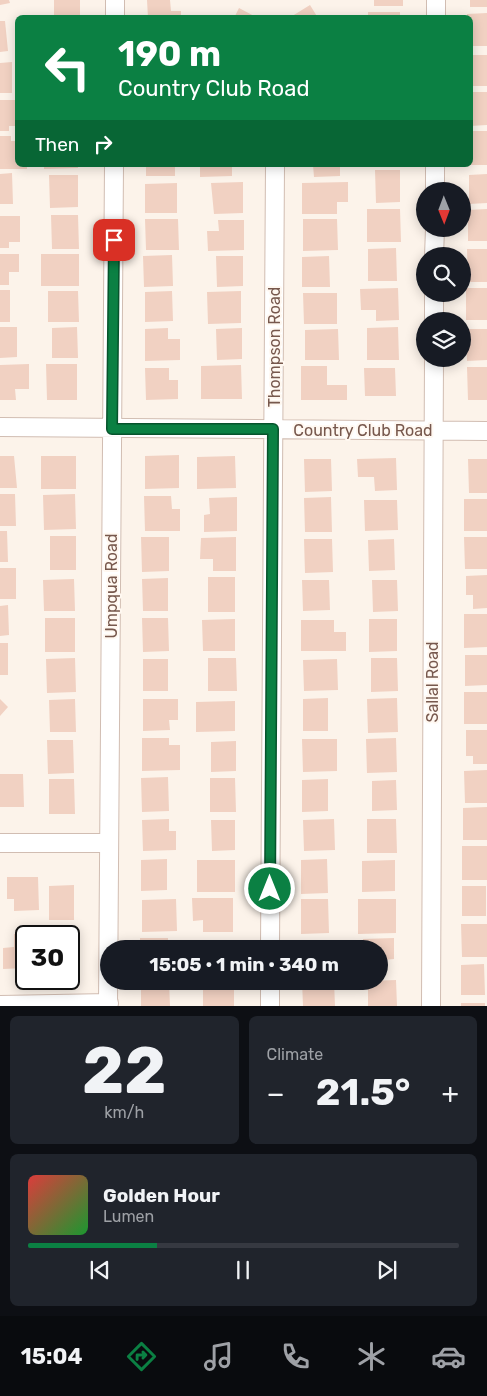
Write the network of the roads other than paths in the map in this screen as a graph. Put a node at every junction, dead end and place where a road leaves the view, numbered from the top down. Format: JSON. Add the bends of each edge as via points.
{"nodes":[{"id":1,"x":115,"y":0,"type":"edge"},
{"id":2,"x":436,"y":0,"type":"edge"},
{"id":3,"x":115,"y":15,"type":"edge"},
{"id":4,"x":436,"y":15,"type":"edge"},
{"id":5,"x":114,"y":167,"type":"edge"},
{"id":6,"x":275,"y":167,"type":"edge"},
{"id":7,"x":435,"y":167,"type":"edge"},
{"id":8,"x":435,"y":182,"type":"edge"},
{"id":9,"x":434,"y":367,"type":"edge"},
{"id":10,"x":0,"y":427,"type":"edge"},
{"id":11,"x":112,"y":429,"type":"junction"},
{"id":12,"x":273,"y":429,"type":"junction"},
{"id":13,"x":433,"y":430,"type":"junction"},
{"id":14,"x":487,"y":431,"type":"edge"},
{"id":15,"x":0,"y":843,"type":"edge"},
{"id":16,"x":109,"y":843,"type":"junction"},
{"id":17,"x":270,"y":940,"type":"edge"},
{"id":18,"x":270,"y":990,"type":"edge"},
{"id":19,"x":0,"y":1004,"type":"edge"},
{"id":20,"x":108,"y":1004,"type":"edge"},
{"id":21,"x":270,"y":1006,"type":"edge"},
{"id":22,"x":431,"y":1006,"type":"edge"}],
"edges":[{"from":1,"to":3,"type":"street"},
{"from":2,"to":4,"type":"street"},
{"from":5,"to":11,"type":"street","name":"Umpqua Road"},
{"from":6,"to":12,"type":"street","name":"Thompson Road"},
{"from":7,"to":8,"type":"street"},
{"from":9,"to":13,"type":"street","name":"Sallal Road"},
{"from":10,"to":11,"type":"street","name":"Country Club Road"},
{"from":11,"to":12,"type":"street","name":"Country Club Road"},
{"from":11,"to":16,"type":"street","name":"Umpqua Road"},
{"from":12,"to":13,"type":"street","name":"Country Club Road"},
{"from":12,"to":17,"type":"street","name":"Thompson Road"},
{"from":13,"to":14,"type":"street","name":"Country Club Road"},
{"from":13,"to":22,"type":"street","name":"Sallal Road"},
{"from":15,"to":16,"type":"street"},
{"from":16,"to":20,"type":"street","name":"Umpqua Road"},
{"from":18,"to":21,"type":"street"},
{"from":19,"to":20,"type":"street"}]}
